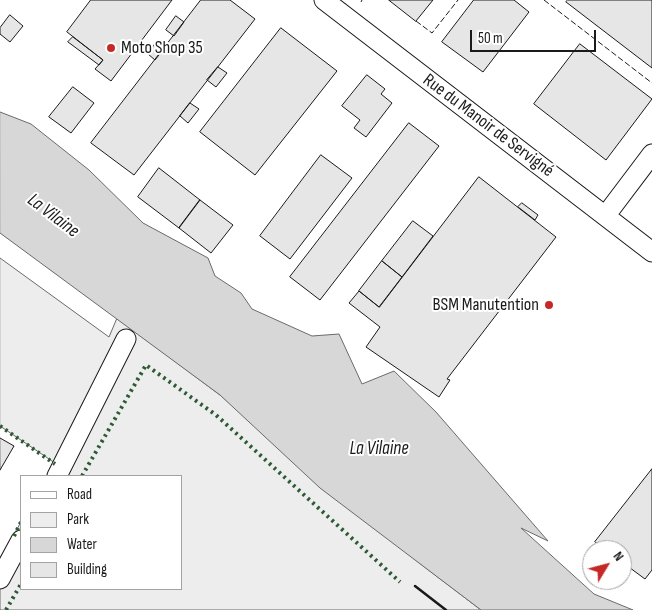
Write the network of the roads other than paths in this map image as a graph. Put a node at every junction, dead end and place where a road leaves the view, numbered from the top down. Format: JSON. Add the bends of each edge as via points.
{"nodes":[{"id":1,"x":324,"y":0,"type":"edge"},
{"id":2,"x":652,"y":154,"type":"edge"},
{"id":3,"x":606,"y":215,"type":"junction"},
{"id":4,"x":652,"y":252,"type":"edge"},
{"id":5,"x":126,"y":339,"type":"dead end"},
{"id":6,"x":57,"y":475,"type":"edge"},
{"id":7,"x":20,"y":542,"type":"edge"},
{"id":8,"x":0,"y":579,"type":"edge"}],
"edges":[{"from":1,"to":3,"type":"street","name":"Rue du Manoir de Servigné"},
{"from":2,"to":3,"type":"street"},
{"from":3,"to":4,"type":"street","name":"Rue du Manoir de Servigné"},
{"from":5,"to":6,"type":"street"},
{"from":7,"to":8,"type":"street"}]}
